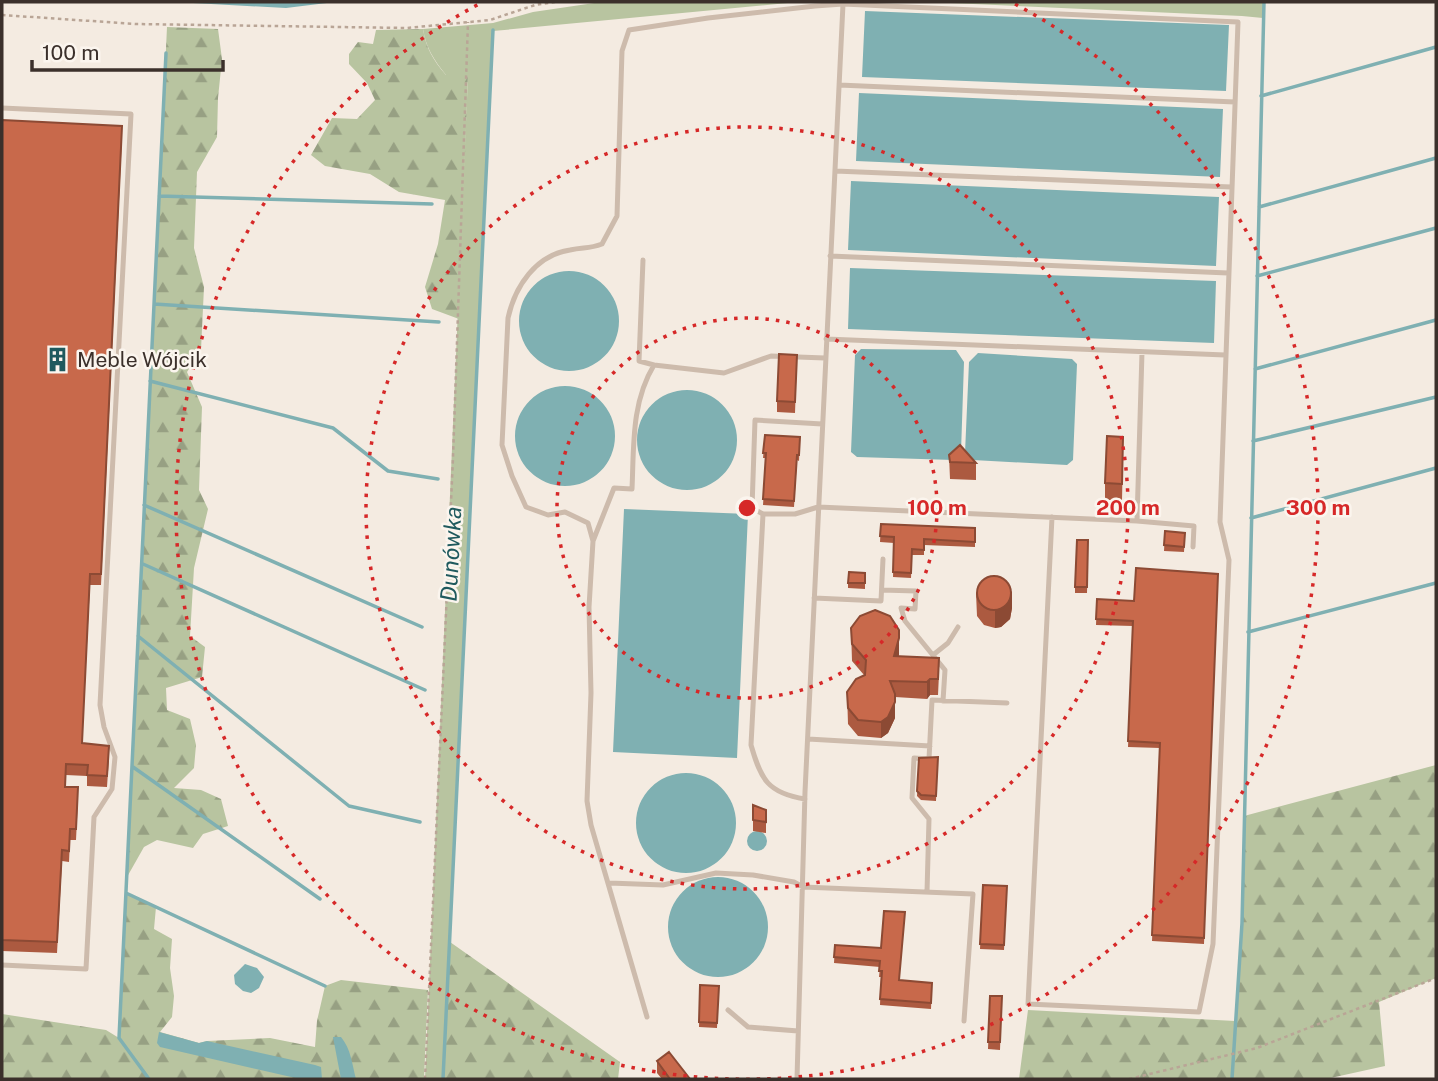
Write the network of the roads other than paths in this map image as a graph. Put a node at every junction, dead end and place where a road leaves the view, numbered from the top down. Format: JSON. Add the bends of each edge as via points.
{"nodes":[{"id":1,"x":843,"y":5,"type":"junction"},
{"id":2,"x":839,"y":85,"type":"junction"},
{"id":3,"x":1235,"y":102,"type":"junction"},
{"id":4,"x":2,"y":108,"type":"edge"},
{"id":5,"x":835,"y":171,"type":"junction"},
{"id":6,"x":1231,"y":187,"type":"junction"},
{"id":7,"x":830,"y":256,"type":"junction"},
{"id":8,"x":643,"y":260,"type":"dead end"},
{"id":9,"x":1228,"y":273,"type":"junction"},
{"id":10,"x":826,"y":339,"type":"junction"},
{"id":11,"x":1142,"y":352,"type":"junction"},
{"id":12,"x":1224,"y":355,"type":"junction"},
{"id":13,"x":825,"y":358,"type":"junction"},
{"id":14,"x":654,"y":365,"type":"junction"},
{"id":15,"x":822,"y":424,"type":"junction"},
{"id":16,"x":818,"y":507,"type":"junction"},
{"id":17,"x":763,"y":514,"type":"junction"},
{"id":18,"x":1052,"y":517,"type":"junction"},
{"id":19,"x":1137,"y":521,"type":"junction"},
{"id":20,"x":593,"y":541,"type":"junction"},
{"id":21,"x":1193,"y":547,"type":"dead end"},
{"id":22,"x":883,"y":559,"type":"dead end"},
{"id":23,"x":882,"y":590,"type":"junction"},
{"id":24,"x":814,"y":598,"type":"junction"},
{"id":25,"x":958,"y":627,"type":"dead end"},
{"id":26,"x":933,"y":655,"type":"junction"},
{"id":27,"x":943,"y":701,"type":"junction"},
{"id":28,"x":1007,"y":703,"type":"dead end"},
{"id":29,"x":808,"y":739,"type":"junction"},
{"id":30,"x":930,"y":746,"type":"junction"},
{"id":31,"x":805,"y":799,"type":"junction"},
{"id":32,"x":609,"y":883,"type":"junction"},
{"id":33,"x":803,"y":887,"type":"junction"},
{"id":34,"x":927,"y":892,"type":"junction"},
{"id":35,"x":2,"y":965,"type":"edge"},
{"id":36,"x":728,"y":1010,"type":"dead end"},
{"id":37,"x":647,"y":1017,"type":"dead end"},
{"id":38,"x":964,"y":1021,"type":"dead end"},
{"id":39,"x":799,"y":1031,"type":"junction"},
{"id":40,"x":797,"y":1079,"type":"edge"}],
"edges":[{"from":1,"to":2,"type":"lane"},
{"from":1,"to":3,"type":"lane","via":[[1238,22]]},
{"from":1,"to":20,"type":"lane","via":[[629,30],[622,51],[617,216],[603,244],[538,263],[523,280],[508,318],[502,445],[512,476],[526,507],[548,515],[565,512],[589,523]]},
{"from":2,"to":3,"type":"lane"},
{"from":2,"to":5,"type":"lane"},
{"from":3,"to":6,"type":"lane"},
{"from":4,"to":35,"type":"lane","via":[[131,114],[100,705],[115,757],[112,789],[94,817],[86,969]]},
{"from":5,"to":6,"type":"lane"},
{"from":5,"to":7,"type":"lane"},
{"from":6,"to":9,"type":"lane"},
{"from":7,"to":9,"type":"lane"},
{"from":7,"to":10,"type":"lane"},
{"from":8,"to":14,"type":"lane","via":[[639,361]]},
{"from":9,"to":12,"type":"lane"},
{"from":10,"to":11,"type":"lane"},
{"from":10,"to":13,"type":"lane"},
{"from":11,"to":12,"type":"lane"},
{"from":11,"to":19,"type":"lane"},
{"from":12,"to":18,"type":"lane","via":[[1220,522],[1229,560],[1213,944],[1199,1012],[1028,1004]]},
{"from":13,"to":14,"type":"lane","via":[[771,356],[724,373]]},
{"from":13,"to":15,"type":"lane"},
{"from":14,"to":20,"type":"lane","via":[[636,407],[632,489],[614,488]]},
{"from":15,"to":16,"type":"lane"},
{"from":15,"to":17,"type":"lane","via":[[755,420],[752,508]]},
{"from":16,"to":17,"type":"lane","via":[[795,514]]},
{"from":16,"to":18,"type":"lane"},
{"from":16,"to":24,"type":"lane"},
{"from":17,"to":31,"type":"lane","via":[[751,745],[762,775],[772,787],[783,795]]},
{"from":18,"to":19,"type":"lane"},
{"from":19,"to":21,"type":"lane","via":[[1194,526]]},
{"from":20,"to":32,"type":"lane","via":[[587,801]]},
{"from":22,"to":23,"type":"lane"},
{"from":23,"to":24,"type":"lane","via":[[881,601]]},
{"from":23,"to":26,"type":"lane","via":[[916,592],[915,608],[901,608],[905,621]]},
{"from":24,"to":29,"type":"lane"},
{"from":25,"to":26,"type":"lane"},
{"from":26,"to":27,"type":"lane","via":[[945,670]]},
{"from":27,"to":28,"type":"lane"},
{"from":27,"to":30,"type":"lane","via":[[932,700]]},
{"from":29,"to":30,"type":"lane"},
{"from":29,"to":31,"type":"lane"},
{"from":30,"to":34,"type":"lane","via":[[929,759],[914,758],[912,798],[929,819]]},
{"from":31,"to":33,"type":"lane"},
{"from":32,"to":33,"type":"lane","via":[[663,885],[716,873],[753,875]]},
{"from":32,"to":37,"type":"lane"},
{"from":33,"to":34,"type":"lane"},
{"from":33,"to":39,"type":"lane"},
{"from":34,"to":38,"type":"lane","via":[[973,894]]},
{"from":36,"to":39,"type":"lane","via":[[748,1027]]},
{"from":39,"to":40,"type":"lane"}]}
